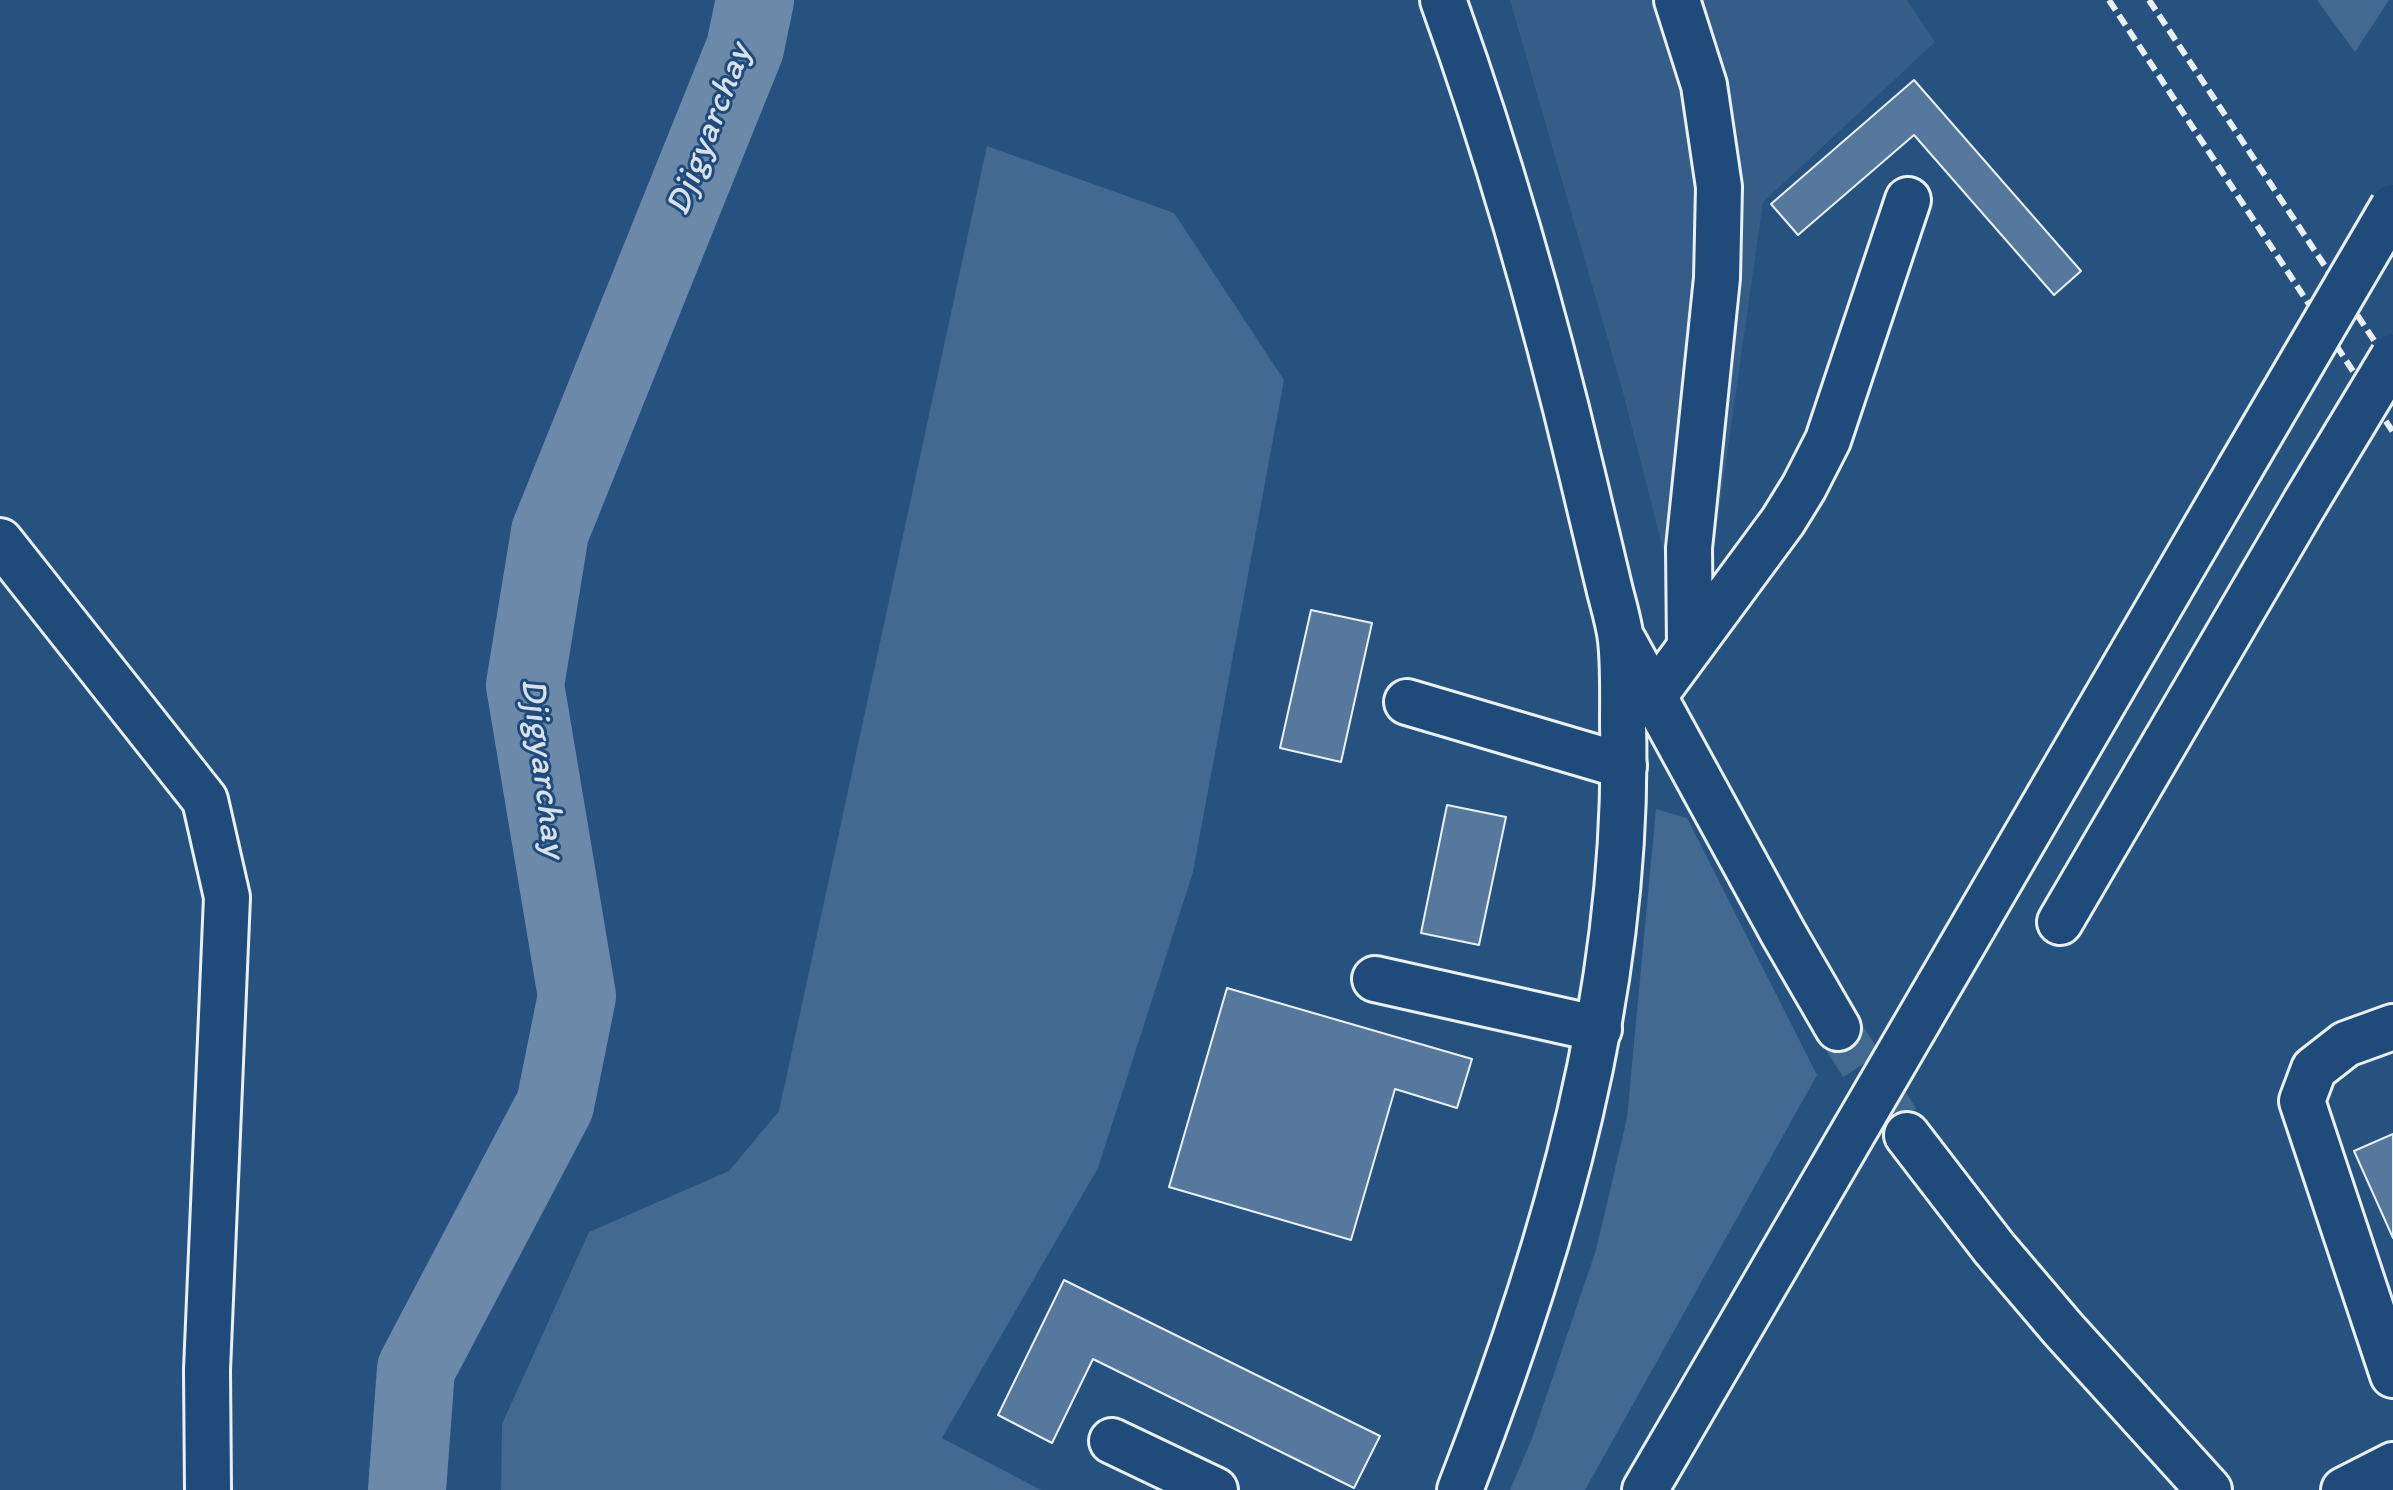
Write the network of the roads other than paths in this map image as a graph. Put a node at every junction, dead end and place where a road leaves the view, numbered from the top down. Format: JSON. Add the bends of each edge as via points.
{"nodes":[{"id":1,"x":1443,"y":0,"type":"edge"},
{"id":2,"x":1677,"y":0,"type":"edge"},
{"id":3,"x":1908,"y":200,"type":"dead end"},
{"id":4,"x":2393,"y":207,"type":"edge"},
{"id":5,"x":2393,"y":357,"type":"edge"},
{"id":6,"x":0,"y":541,"type":"edge"},
{"id":7,"x":1621,"y":638,"type":"junction"},
{"id":8,"x":1690,"y":647,"type":"junction"},
{"id":9,"x":1654,"y":696,"type":"junction"},
{"id":10,"x":1407,"y":702,"type":"dead end"},
{"id":11,"x":1624,"y":766,"type":"junction"},
{"id":12,"x":2060,"y":922,"type":"dead end"},
{"id":13,"x":1375,"y":979,"type":"dead end"},
{"id":14,"x":2393,"y":1027,"type":"edge"},
{"id":15,"x":1838,"y":1028,"type":"tunnel mouth"},
{"id":16,"x":1599,"y":1029,"type":"junction"},
{"id":17,"x":1907,"y":1135,"type":"tunnel mouth"},
{"id":18,"x":2393,"y":1375,"type":"edge"},
{"id":19,"x":1112,"y":1441,"type":"dead end"},
{"id":20,"x":2393,"y":1465,"type":"edge"},
{"id":21,"x":208,"y":1490,"type":"edge"},
{"id":22,"x":1215,"y":1490,"type":"edge"},
{"id":23,"x":1460,"y":1490,"type":"edge"},
{"id":24,"x":1645,"y":1490,"type":"edge"},
{"id":25,"x":2209,"y":1490,"type":"edge"},
{"id":26,"x":2344,"y":1490,"type":"edge"}],
"edges":[{"from":1,"to":7,"type":"main road","via":[[1530,269]]},
{"from":2,"to":8,"type":"main road","via":[[1704,85],[1719,187],[1717,278],[1689,548]]},
{"from":3,"to":8,"type":"main road","via":[[1828,440],[1783,521]]},
{"from":4,"to":24,"type":"main road","bridge":true},
{"from":5,"to":12,"type":"main road","bridge":true},
{"from":6,"to":21,"type":"main road","via":[[205,800],[224,883],[207,1370]]},
{"from":7,"to":9,"type":"main road"},
{"from":7,"to":11,"type":"main road"},
{"from":8,"to":9,"type":"main road"},
{"from":9,"to":15,"type":"main road"},
{"from":10,"to":11,"type":"main road"},
{"from":11,"to":16,"type":"main road","via":[[1618,893]]},
{"from":13,"to":16,"type":"main road"},
{"from":14,"to":18,"type":"main road","via":[[2346,1044],[2314,1069],[2302,1101]]},
{"from":16,"to":23,"type":"main road","via":[[1554,1220]]},
{"from":17,"to":25,"type":"main road","via":[[1994,1248]]},
{"from":19,"to":22,"type":"main road"},
{"from":20,"to":26,"type":"main road"}]}
